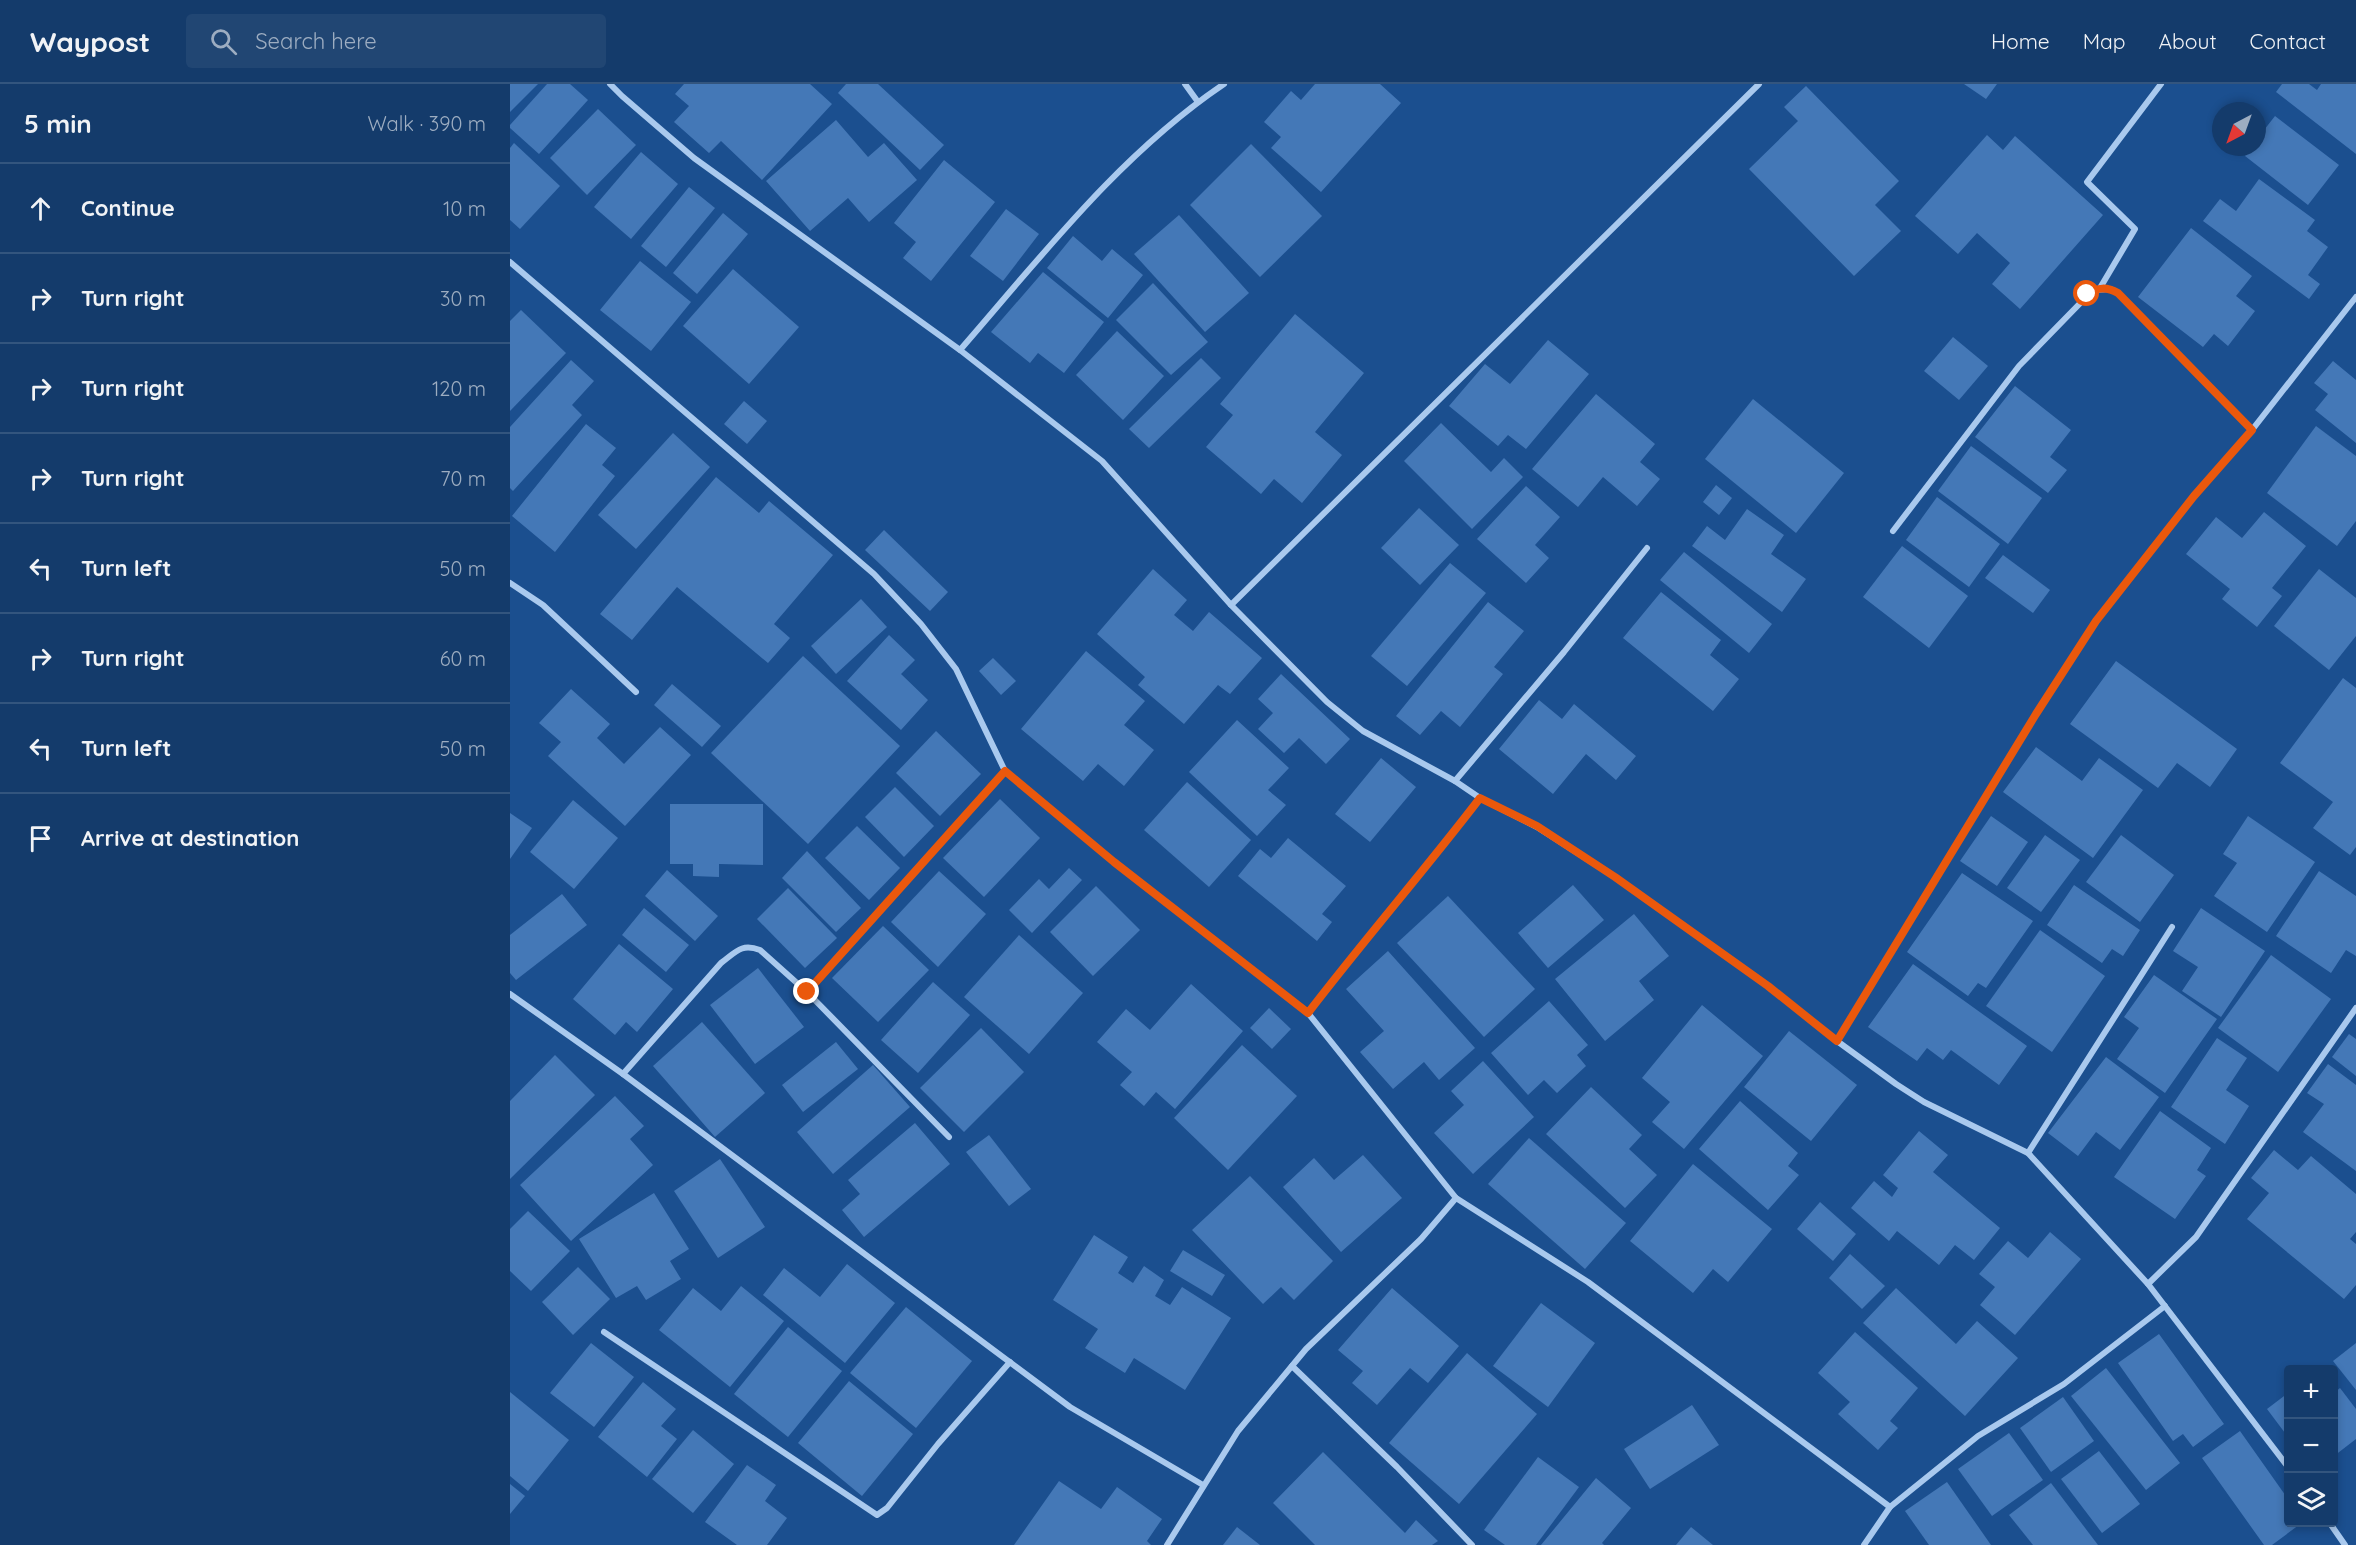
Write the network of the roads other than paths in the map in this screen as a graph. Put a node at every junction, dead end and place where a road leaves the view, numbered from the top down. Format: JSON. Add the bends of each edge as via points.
{"nodes":[{"id":1,"x":610,"y":84,"type":"edge"},
{"id":2,"x":1185,"y":84,"type":"edge"},
{"id":3,"x":1224,"y":84,"type":"edge"},
{"id":4,"x":1759,"y":84,"type":"edge"},
{"id":5,"x":2161,"y":84,"type":"edge"},
{"id":6,"x":1198,"y":102,"type":"junction"},
{"id":7,"x":510,"y":262,"type":"edge"},
{"id":8,"x":2100,"y":288,"type":"junction"},
{"id":9,"x":2356,"y":297,"type":"edge"},
{"id":10,"x":960,"y":350,"type":"junction"},
{"id":11,"x":2252,"y":430,"type":"junction"},
{"id":12,"x":1893,"y":531,"type":"dead end"},
{"id":13,"x":1647,"y":549,"type":"dead end"},
{"id":14,"x":510,"y":583,"type":"edge"},
{"id":15,"x":1231,"y":605,"type":"junction"},
{"id":16,"x":636,"y":692,"type":"dead end"},
{"id":17,"x":1005,"y":771,"type":"junction"},
{"id":18,"x":1455,"y":780,"type":"junction"},
{"id":19,"x":1480,"y":798,"type":"junction"},
{"id":20,"x":2172,"y":927,"type":"dead end"},
{"id":21,"x":807,"y":992,"type":"junction"},
{"id":22,"x":510,"y":994,"type":"edge"},
{"id":23,"x":2356,"y":1008,"type":"edge"},
{"id":24,"x":1308,"y":1013,"type":"junction"},
{"id":25,"x":1837,"y":1041,"type":"junction"},
{"id":26,"x":623,"y":1074,"type":"junction"},
{"id":27,"x":949,"y":1137,"type":"dead end"},
{"id":28,"x":2028,"y":1153,"type":"junction"},
{"id":29,"x":1456,"y":1198,"type":"junction"},
{"id":30,"x":2148,"y":1284,"type":"junction"},
{"id":31,"x":2165,"y":1306,"type":"junction"},
{"id":32,"x":603,"y":1332,"type":"dead end"},
{"id":33,"x":1010,"y":1362,"type":"junction"},
{"id":34,"x":1292,"y":1366,"type":"junction"},
{"id":35,"x":2284,"y":1461,"type":"edge"},
{"id":36,"x":1203,"y":1485,"type":"junction"},
{"id":37,"x":1890,"y":1507,"type":"junction"},
{"id":38,"x":2332,"y":1527,"type":"edge"},
{"id":39,"x":1167,"y":1545,"type":"edge"},
{"id":40,"x":1472,"y":1545,"type":"edge"},
{"id":41,"x":1864,"y":1545,"type":"edge"},
{"id":42,"x":2345,"y":1545,"type":"edge"}],
"edges":[{"from":1,"to":10,"type":"street","via":[[694,158]]},
{"from":2,"to":6,"type":"street"},
{"from":3,"to":6,"type":"street"},
{"from":4,"to":15,"type":"street"},
{"from":5,"to":8,"type":"street","via":[[2087,182],[2135,229]]},
{"from":6,"to":10,"type":"street","via":[[1092,200]]},
{"from":7,"to":17,"type":"street","via":[[874,574],[956,669]]},
{"from":8,"to":11,"type":"street","via":[[2118,293]]},
{"from":8,"to":12,"type":"street","via":[[2087,294],[2019,366]]},
{"from":9,"to":11,"type":"street"},
{"from":10,"to":15,"type":"street","via":[[1102,461]]},
{"from":11,"to":25,"type":"street","via":[[2194,496],[2096,621]]},
{"from":13,"to":18,"type":"street"},
{"from":14,"to":16,"type":"street","via":[[543,605]]},
{"from":15,"to":18,"type":"street","via":[[1327,702],[1363,731]]},
{"from":17,"to":21,"type":"street"},
{"from":17,"to":24,"type":"street","via":[[1114,862]]},
{"from":18,"to":19,"type":"street"},
{"from":19,"to":24,"type":"street"},
{"from":19,"to":25,"type":"street","via":[[1537,826],[1615,877],[1768,986]]},
{"from":20,"to":28,"type":"street"},
{"from":21,"to":26,"type":"street","via":[[760,950],[739,949],[721,963]]},
{"from":21,"to":27,"type":"street"},
{"from":22,"to":26,"type":"street"},
{"from":23,"to":30,"type":"street","via":[[2208,1222]]},
{"from":24,"to":29,"type":"street"},
{"from":25,"to":28,"type":"street","via":[[1917,1098]]},
{"from":26,"to":33,"type":"street"},
{"from":28,"to":30,"type":"street"},
{"from":29,"to":34,"type":"street","via":[[1421,1239]]},
{"from":29,"to":37,"type":"street","via":[[1588,1282]]},
{"from":30,"to":31,"type":"street"},
{"from":31,"to":35,"type":"street"},
{"from":31,"to":37,"type":"street","via":[[2064,1384],[1978,1436]]},
{"from":32,"to":33,"type":"street","via":[[877,1515]]},
{"from":33,"to":36,"type":"street","via":[[1070,1407]]},
{"from":34,"to":36,"type":"street","via":[[1238,1431]]},
{"from":34,"to":40,"type":"street"},
{"from":36,"to":39,"type":"street"},
{"from":37,"to":41,"type":"street"},
{"from":38,"to":42,"type":"street"}]}
